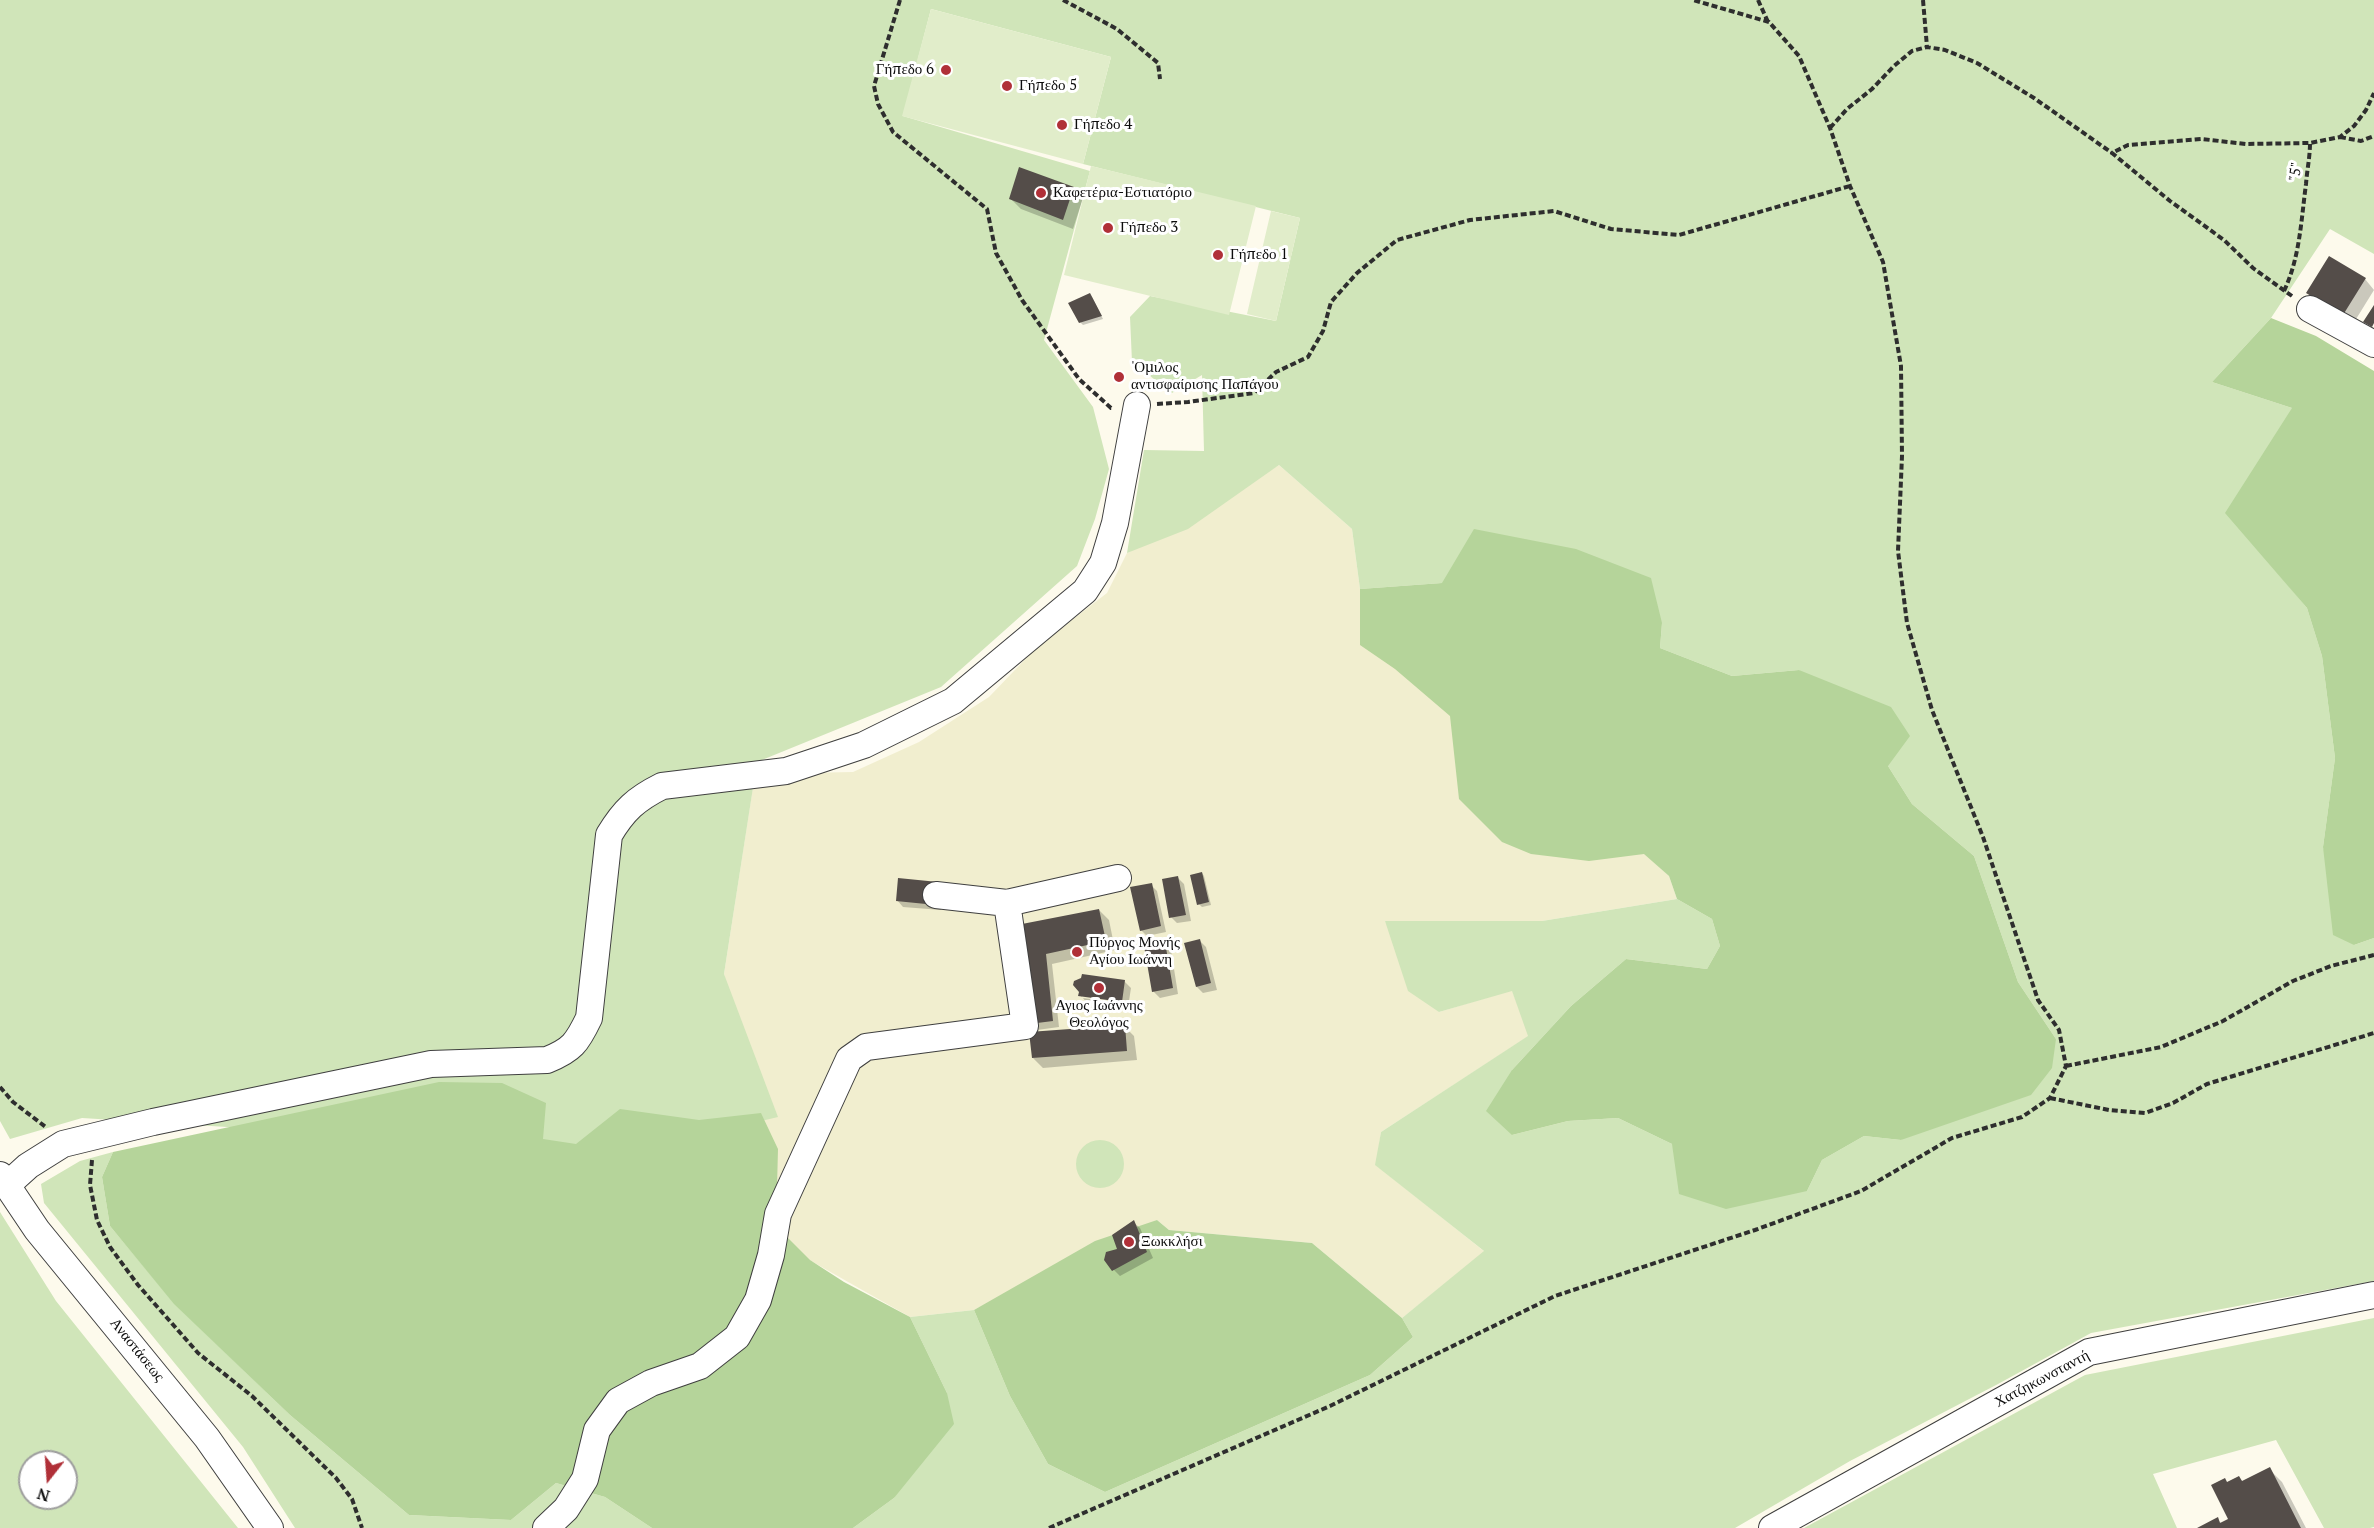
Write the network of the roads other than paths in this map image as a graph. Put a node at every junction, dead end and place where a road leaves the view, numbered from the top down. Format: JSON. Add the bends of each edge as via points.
{"nodes":[{"id":1,"x":2310,"y":309,"type":"road end"},
{"id":2,"x":2374,"y":344,"type":"edge"},
{"id":3,"x":1137,"y":405,"type":"road end"},
{"id":4,"x":1118,"y":878,"type":"dead end"},
{"id":5,"x":936,"y":895,"type":"dead end"},
{"id":6,"x":1006,"y":903,"type":"junction"},
{"id":7,"x":4,"y":1180,"type":"edge"},
{"id":8,"x":2374,"y":1295,"type":"edge"},
{"id":9,"x":270,"y":1528,"type":"edge"},
{"id":10,"x":546,"y":1528,"type":"edge"},
{"id":11,"x":1772,"y":1528,"type":"edge"}],
"edges":[{"from":1,"to":2,"type":"street"},
{"from":3,"to":7,"type":"street","via":[[1115,523],[1103,563],[1085,591],[953,701],[864,745],[786,771],[662,786],[624,812],[609,835],[589,1018],[577,1043],[563,1054],[538,1061],[431,1064],[153,1122],[63,1144]]},
{"from":4,"to":6,"type":"street"},
{"from":5,"to":6,"type":"street"},
{"from":6,"to":10,"type":"street","via":[[1025,1026],[866,1047],[849,1059],[778,1214],[758,1300],[737,1337],[700,1366],[651,1383],[618,1401],[597,1430],[585,1479],[566,1509]]},
{"from":7,"to":9,"type":"street","name":"Αναστάσεως","via":[[37,1230],[207,1438]]},
{"from":8,"to":11,"type":"street","name":"Χατζηκωνσταντή","via":[[2089,1352]]}]}
